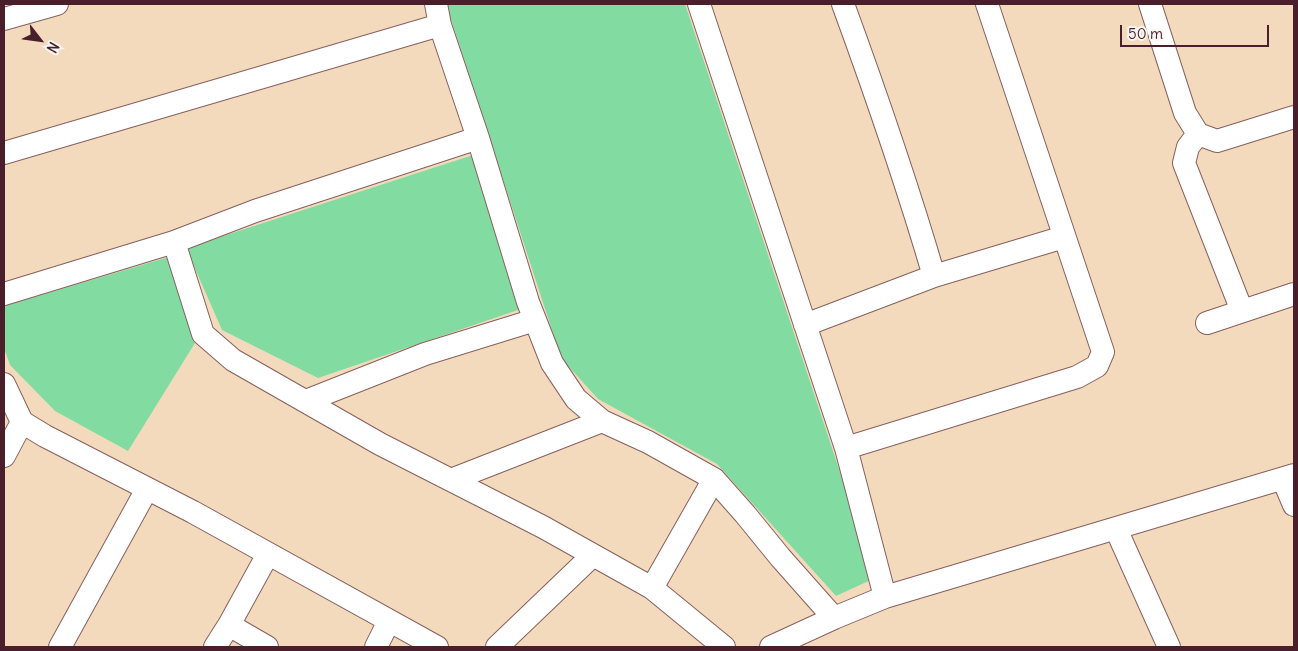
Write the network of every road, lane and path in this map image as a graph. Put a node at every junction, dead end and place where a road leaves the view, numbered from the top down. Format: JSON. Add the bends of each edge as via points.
{"nodes":[{"id":1,"x":57,"y":4,"type":"edge"},
{"id":2,"x":700,"y":4,"type":"edge"},
{"id":3,"x":843,"y":4,"type":"edge"},
{"id":4,"x":987,"y":4,"type":"edge"},
{"id":5,"x":1150,"y":4,"type":"edge"},
{"id":6,"x":438,"y":14,"type":"edge"},
{"id":7,"x":4,"y":19,"type":"edge"},
{"id":8,"x":1294,"y":117,"type":"edge"},
{"id":9,"x":1198,"y":134,"type":"junction"},
{"id":10,"x":478,"y":138,"type":"junction"},
{"id":11,"x":4,"y":153,"type":"edge"},
{"id":12,"x":1064,"y":237,"type":"junction"},
{"id":13,"x":174,"y":242,"type":"junction"},
{"id":14,"x":934,"y":276,"type":"junction"},
{"id":15,"x":4,"y":294,"type":"edge"},
{"id":16,"x":1294,"y":294,"type":"edge"},
{"id":17,"x":1242,"y":312,"type":"junction"},
{"id":18,"x":535,"y":320,"type":"junction"},
{"id":19,"x":1207,"y":323,"type":"dead end"},
{"id":20,"x":805,"y":324,"type":"junction"},
{"id":21,"x":4,"y":384,"type":"edge"},
{"id":22,"x":306,"y":401,"type":"junction"},
{"id":23,"x":602,"y":421,"type":"junction"},
{"id":24,"x":22,"y":422,"type":"junction"},
{"id":25,"x":846,"y":448,"type":"junction"},
{"id":26,"x":4,"y":456,"type":"edge"},
{"id":27,"x":1288,"y":477,"type":"edge"},
{"id":28,"x":714,"y":479,"type":"junction"},
{"id":29,"x":452,"y":480,"type":"junction"},
{"id":30,"x":147,"y":489,"type":"junction"},
{"id":31,"x":1294,"y":505,"type":"edge"},
{"id":32,"x":1116,"y":529,"type":"junction"},
{"id":33,"x":268,"y":554,"type":"junction"},
{"id":34,"x":592,"y":556,"type":"junction"},
{"id":35,"x":652,"y":588,"type":"junction"},
{"id":36,"x":885,"y":597,"type":"junction"},
{"id":37,"x":834,"y":618,"type":"junction"},
{"id":38,"x":389,"y":621,"type":"junction"},
{"id":39,"x":230,"y":625,"type":"junction"},
{"id":40,"x":60,"y":647,"type":"edge"},
{"id":41,"x":215,"y":647,"type":"edge"},
{"id":42,"x":268,"y":647,"type":"edge"},
{"id":43,"x":376,"y":647,"type":"edge"},
{"id":44,"x":437,"y":647,"type":"edge"},
{"id":45,"x":497,"y":647,"type":"edge"},
{"id":46,"x":724,"y":647,"type":"edge"},
{"id":47,"x":771,"y":647,"type":"edge"},
{"id":48,"x":1169,"y":647,"type":"edge"}],
"edges":[{"from":1,"to":7,"type":"street"},
{"from":2,"to":20,"type":"street"},
{"from":3,"to":14,"type":"street","via":[[882,112]]},
{"from":4,"to":12,"type":"street"},
{"from":5,"to":9,"type":"street","via":[[1185,113]]},
{"from":6,"to":10,"type":"street"},
{"from":6,"to":11,"type":"street"},
{"from":8,"to":9,"type":"street","via":[[1217,141]]},
{"from":9,"to":17,"type":"street","via":[[1188,147],[1184,163]]},
{"from":10,"to":13,"type":"street","via":[[255,211]]},
{"from":10,"to":18,"type":"street"},
{"from":12,"to":14,"type":"street"},
{"from":12,"to":25,"type":"street","via":[[1103,352],[1098,366],[1077,377]]},
{"from":13,"to":15,"type":"street"},
{"from":13,"to":22,"type":"street","via":[[203,334],[233,360]]},
{"from":14,"to":20,"type":"street"},
{"from":16,"to":17,"type":"street"},
{"from":17,"to":19,"type":"street"},
{"from":18,"to":22,"type":"street","via":[[425,354]]},
{"from":18,"to":23,"type":"street","via":[[552,363],[576,399]]},
{"from":20,"to":25,"type":"street"},
{"from":21,"to":24,"type":"street"},
{"from":22,"to":29,"type":"street","via":[[380,444]]},
{"from":23,"to":28,"type":"street","via":[[648,442]]},
{"from":23,"to":29,"type":"street"},
{"from":24,"to":26,"type":"street"},
{"from":24,"to":30,"type":"street"},
{"from":25,"to":36,"type":"street"},
{"from":27,"to":31,"type":"street"},
{"from":27,"to":32,"type":"street"},
{"from":28,"to":35,"type":"street"},
{"from":28,"to":37,"type":"street"},
{"from":29,"to":34,"type":"street"},
{"from":30,"to":33,"type":"street"},
{"from":30,"to":40,"type":"street"},
{"from":32,"to":36,"type":"street"},
{"from":32,"to":48,"type":"street"},
{"from":33,"to":38,"type":"street"},
{"from":33,"to":39,"type":"street"},
{"from":34,"to":35,"type":"street"},
{"from":34,"to":45,"type":"street"},
{"from":35,"to":46,"type":"street"},
{"from":36,"to":37,"type":"street"},
{"from":37,"to":47,"type":"street"},
{"from":38,"to":43,"type":"street"},
{"from":38,"to":44,"type":"street"},
{"from":39,"to":41,"type":"street"},
{"from":39,"to":42,"type":"street"}]}
